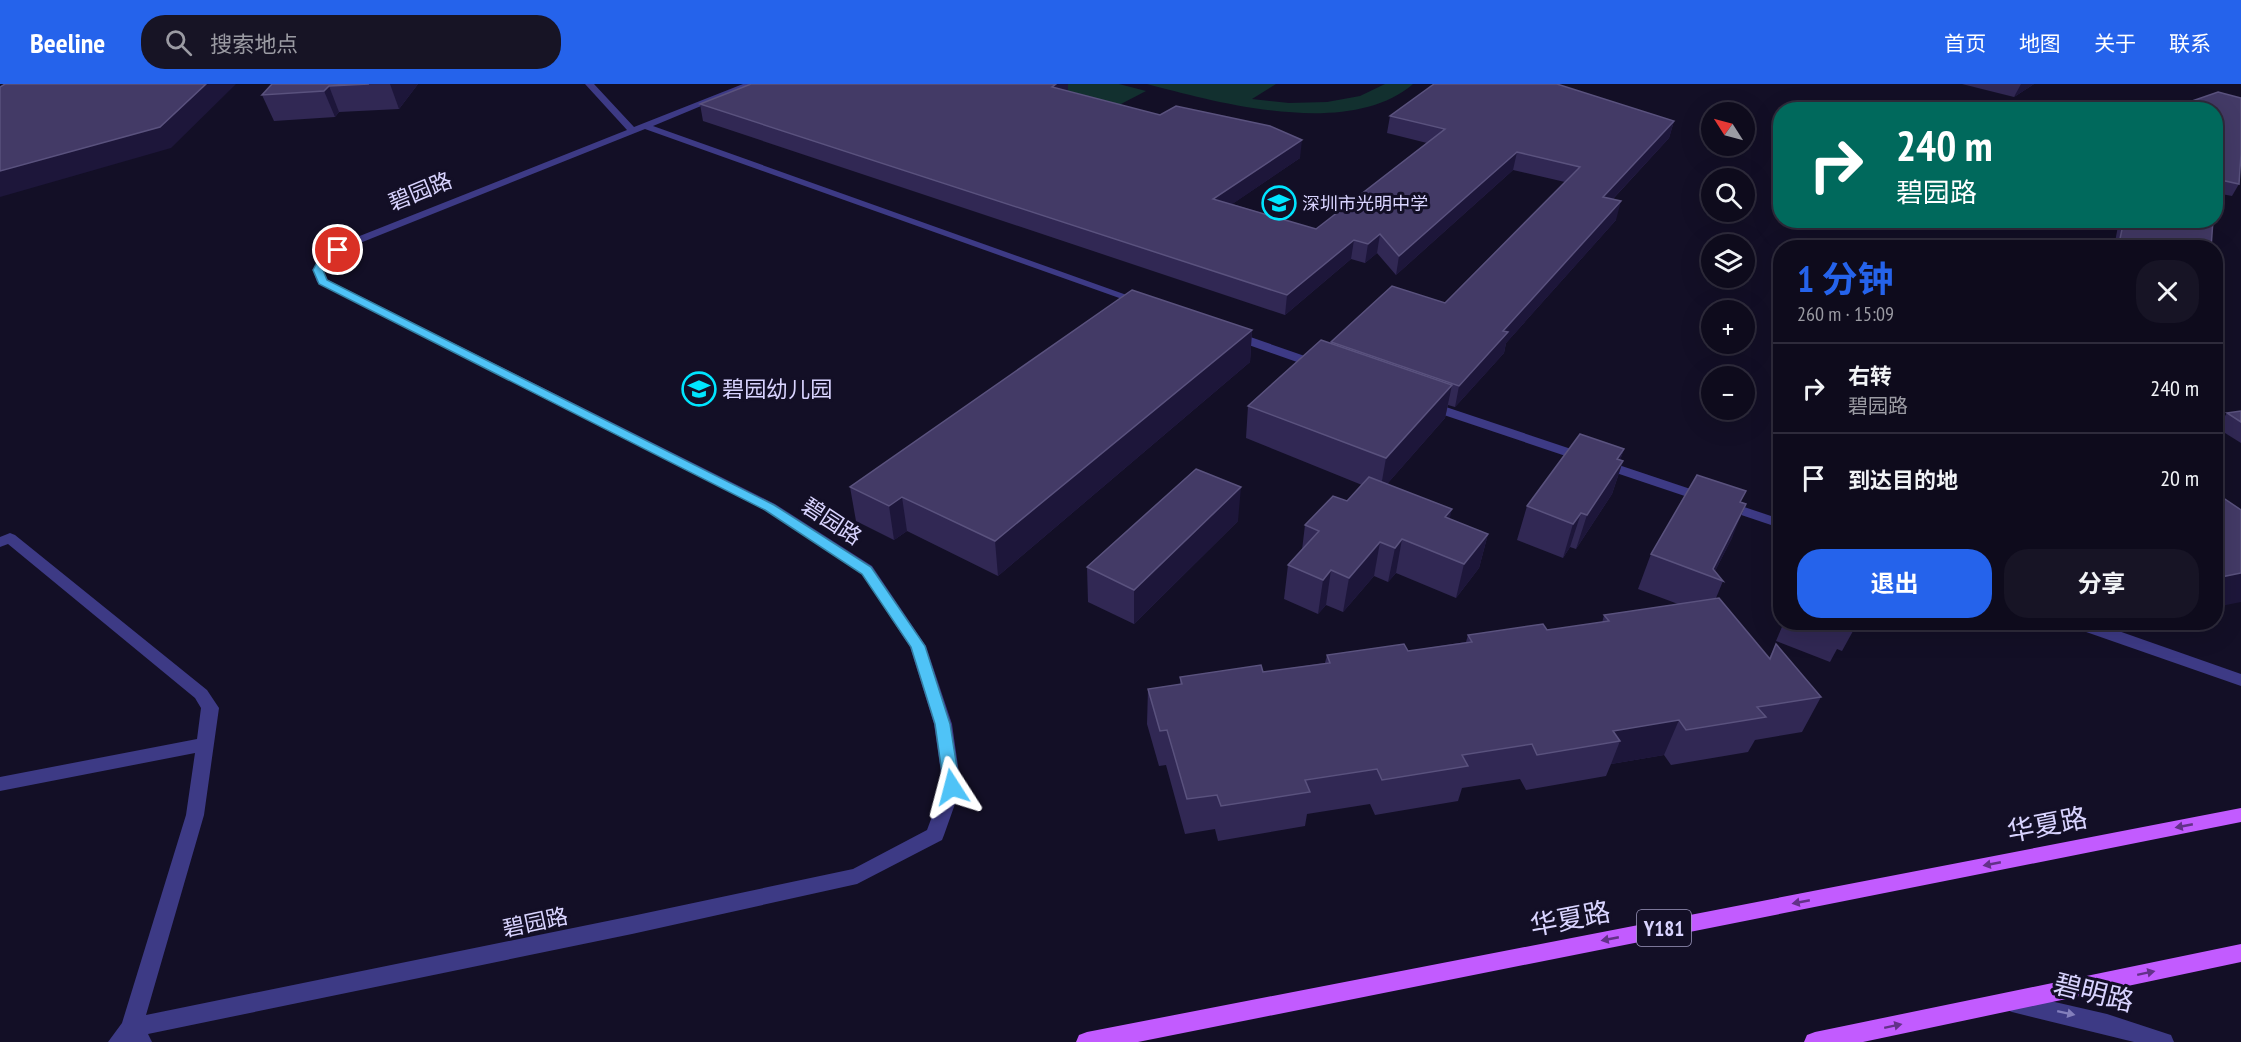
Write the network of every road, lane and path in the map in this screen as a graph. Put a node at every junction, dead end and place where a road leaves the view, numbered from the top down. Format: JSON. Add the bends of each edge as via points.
{"nodes":[{"id":1,"x":589,"y":84,"type":"edge"},
{"id":2,"x":750,"y":84,"type":"edge"},
{"id":3,"x":639,"y":128,"type":"junction"},
{"id":4,"x":1153,"y":306,"type":"edge"},
{"id":5,"x":1220,"y":331,"type":"edge"},
{"id":6,"x":1333,"y":371,"type":"edge"},
{"id":7,"x":1412,"y":399,"type":"edge"},
{"id":8,"x":1773,"y":522,"type":"edge"},
{"id":9,"x":0,"y":542,"type":"edge"},
{"id":10,"x":2098,"y":630,"type":"edge"},
{"id":11,"x":2240,"y":679,"type":"edge"},
{"id":12,"x":205,"y":744,"type":"junction"},
{"id":13,"x":0,"y":784,"type":"edge"},
{"id":14,"x":2241,"y":815,"type":"edge"},
{"id":15,"x":2241,"y":953,"type":"edge"},
{"id":16,"x":2009,"y":1001,"type":"junction"},
{"id":17,"x":130,"y":1037,"type":"edge"},
{"id":18,"x":1087,"y":1042,"type":"edge"},
{"id":19,"x":1815,"y":1042,"type":"edge"},
{"id":20,"x":2163,"y":1042,"type":"edge"}],
"edges":[{"from":1,"to":3,"type":"street"},
{"from":2,"to":3,"type":"street","name":"碧园路"},
{"from":3,"to":4,"type":"street"},
{"from":3,"to":17,"type":"street","name":"碧园路","via":[[351,243],[325,257],[318,270],[323,282],[770,507],[867,570],[918,646],[943,724],[952,787],[935,836],[857,876]]},
{"from":5,"to":6,"type":"street"},
{"from":7,"to":8,"type":"street"},
{"from":9,"to":12,"type":"street","via":[[10,538],[201,693],[210,708]]},
{"from":10,"to":11,"type":"street"},
{"from":12,"to":13,"type":"street"},
{"from":12,"to":17,"type":"street","via":[[195,815]]},
{"from":14,"to":18,"type":"main road","name":"华夏路","number":"Y181","one_way":true},
{"from":16,"to":15,"type":"main road","one_way":true},
{"from":19,"to":16,"type":"main road","one_way":true},
{"from":16,"to":20,"type":"street","name":"碧明路","one_way":true,"via":[[2084,1017]]}]}
